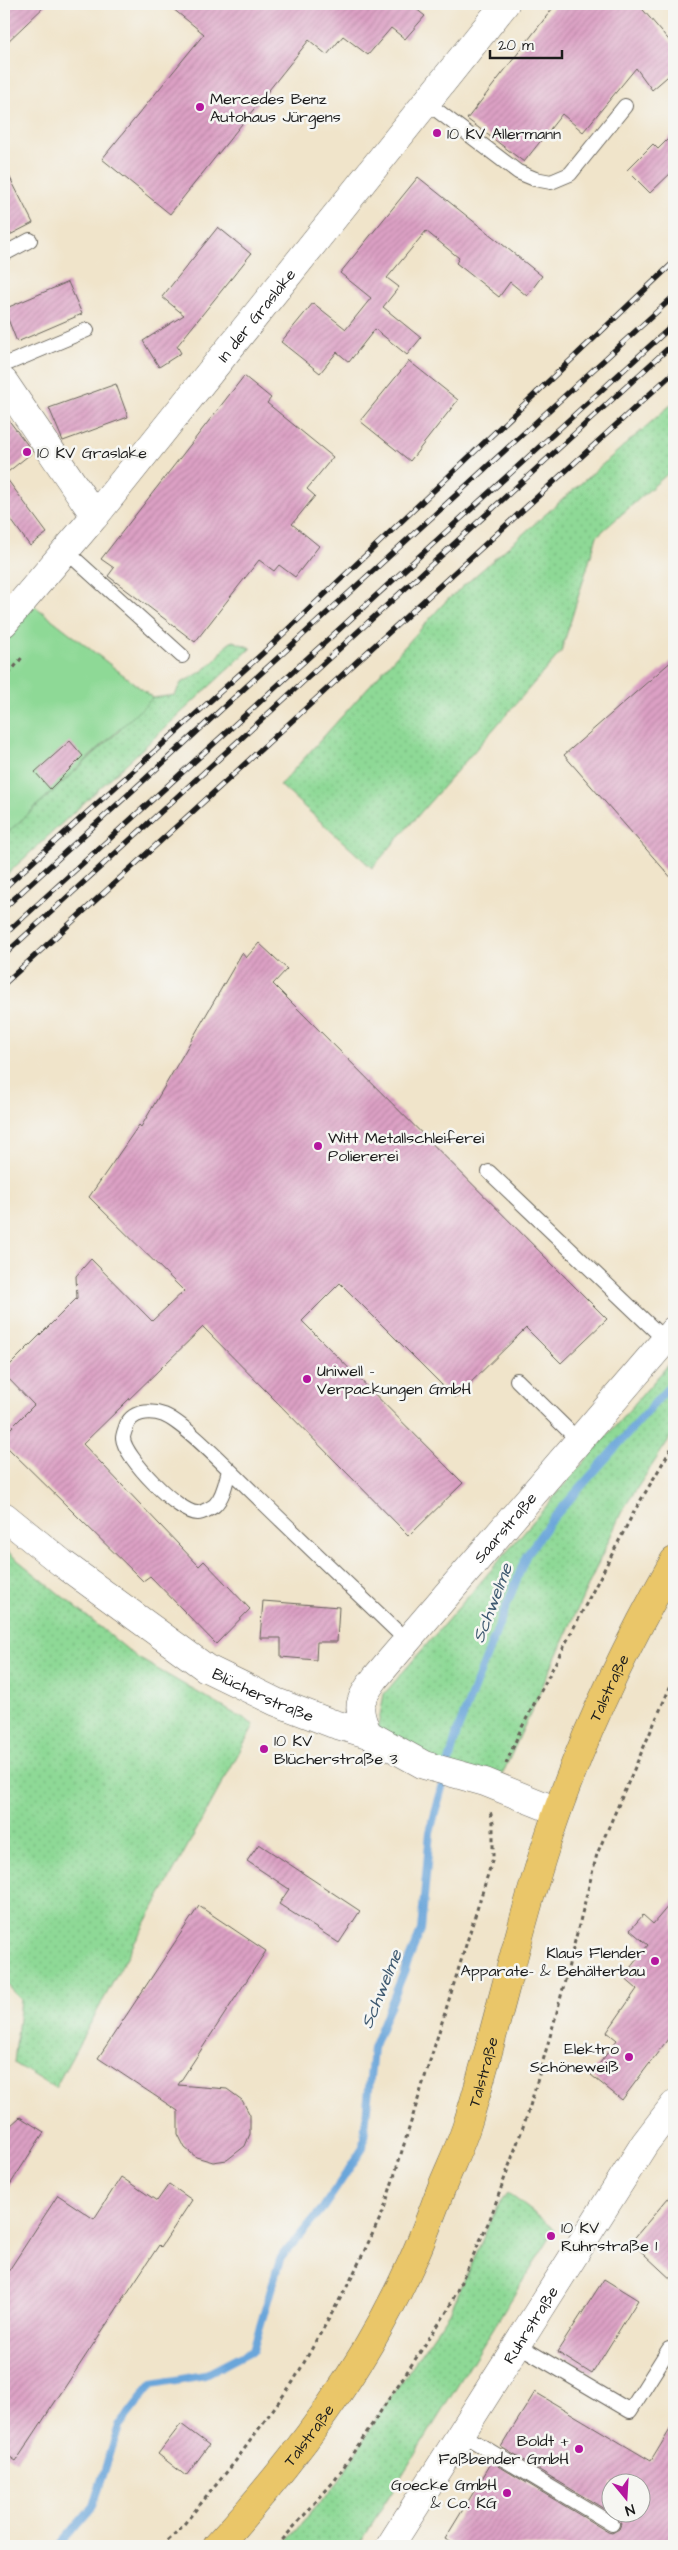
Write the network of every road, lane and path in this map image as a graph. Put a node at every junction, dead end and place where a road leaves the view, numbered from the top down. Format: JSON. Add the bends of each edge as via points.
{"nodes":[{"id":1,"x":505,"y":4,"type":"edge"},
{"id":2,"x":426,"y":102,"type":"junction"},
{"id":3,"x":625,"y":106,"type":"dead end"},
{"id":4,"x":30,"y":240,"type":"dead end"},
{"id":5,"x":4,"y":254,"type":"edge"},
{"id":6,"x":87,"y":330,"type":"dead end"},
{"id":7,"x":4,"y":365,"type":"edge"},
{"id":8,"x":4,"y":382,"type":"edge"},
{"id":9,"x":95,"y":516,"type":"junction"},
{"id":10,"x":66,"y":551,"type":"junction"},
{"id":11,"x":4,"y":623,"type":"edge"},
{"id":12,"x":24,"y":655,"type":"dead end"},
{"id":13,"x":182,"y":656,"type":"dead end"},
{"id":14,"x":4,"y":680,"type":"edge"},
{"id":15,"x":489,"y":1172,"type":"dead end"},
{"id":16,"x":670,"y":1335,"type":"edge"},
{"id":17,"x":517,"y":1380,"type":"dead end"},
{"id":18,"x":579,"y":1441,"type":"junction"},
{"id":19,"x":674,"y":1444,"type":"edge"},
{"id":20,"x":229,"y":1470,"type":"junction"},
{"id":21,"x":4,"y":1516,"type":"edge"},
{"id":22,"x":674,"y":1561,"type":"edge"},
{"id":23,"x":407,"y":1641,"type":"junction"},
{"id":24,"x":674,"y":1678,"type":"edge"},
{"id":25,"x":368,"y":1734,"type":"junction"},
{"id":26,"x":496,"y":1786,"type":"junction"},
{"id":27,"x":558,"y":1811,"type":"junction"},
{"id":28,"x":674,"y":2106,"type":"edge"},
{"id":29,"x":518,"y":2345,"type":"junction"},
{"id":30,"x":669,"y":2349,"type":"dead end"},
{"id":31,"x":460,"y":2433,"type":"junction"},
{"id":32,"x":612,"y":2524,"type":"dead end"},
{"id":33,"x":161,"y":2546,"type":"edge"},
{"id":34,"x":217,"y":2546,"type":"edge"},
{"id":35,"x":277,"y":2546,"type":"edge"},
{"id":36,"x":390,"y":2546,"type":"edge"}],
"edges":[{"from":1,"to":2,"type":"street","name":"In der Graslake"},
{"from":2,"to":3,"type":"lane","via":[[518,172],[551,182],[570,174]]},
{"from":2,"to":9,"type":"street","name":"In der Graslake"},
{"from":4,"to":5,"type":"lane"},
{"from":6,"to":7,"type":"lane"},
{"from":8,"to":9,"type":"street"},
{"from":9,"to":10,"type":"street","name":"In der Graslake"},
{"from":10,"to":11,"type":"street","name":"In der Graslake"},
{"from":10,"to":13,"type":"lane"},
{"from":12,"to":14,"type":"path"},
{"from":15,"to":16,"type":"lane"},
{"from":16,"to":18,"type":"street","name":"Saarstraße"},
{"from":17,"to":18,"type":"lane"},
{"from":18,"to":23,"type":"street","name":"Saarstraße"},
{"from":19,"to":26,"type":"path","via":[[586,1604],[519,1733]]},
{"from":20,"to":20,"type":"lane","via":[[166,1415],[149,1411],[135,1415],[126,1425],[123,1438],[129,1452],[152,1482],[187,1510],[199,1513],[215,1505],[223,1493]]},
{"from":20,"to":23,"type":"lane"},
{"from":21,"to":25,"type":"street","name":"Blücherstraße","via":[[62,1563],[206,1668],[276,1702]]},
{"from":22,"to":27,"type":"main road","name":"Talstraße","via":[[605,1697],[580,1751]]},
{"from":23,"to":25,"type":"street","name":"Saarstraße","via":[[362,1697],[359,1709]]},
{"from":24,"to":35,"type":"path","via":[[597,1854],[528,2113],[490,2220],[448,2310],[335,2480]]},
{"from":25,"to":26,"type":"street","name":"Blücherstraße","via":[[424,1765]]},
{"from":26,"to":27,"type":"street","name":"Blücherstraße"},
{"from":26,"to":33,"type":"path","via":[[488,1806],[493,1822],[493,1858],[382,2212],[349,2283],[293,2382],[234,2463],[180,2529]]},
{"from":27,"to":34,"type":"main road","name":"Talstraße","via":[[528,1903],[465,2131],[411,2264],[388,2311],[334,2399],[270,2486]]},
{"from":28,"to":29,"type":"street","name":"Ruhrstraße","via":[[645,2143]]},
{"from":29,"to":30,"type":"lane","via":[[630,2411]]},
{"from":29,"to":31,"type":"street","name":"Ruhrstraße"},
{"from":31,"to":32,"type":"lane"},
{"from":31,"to":36,"type":"street","name":"Ruhrstraße"}]}
